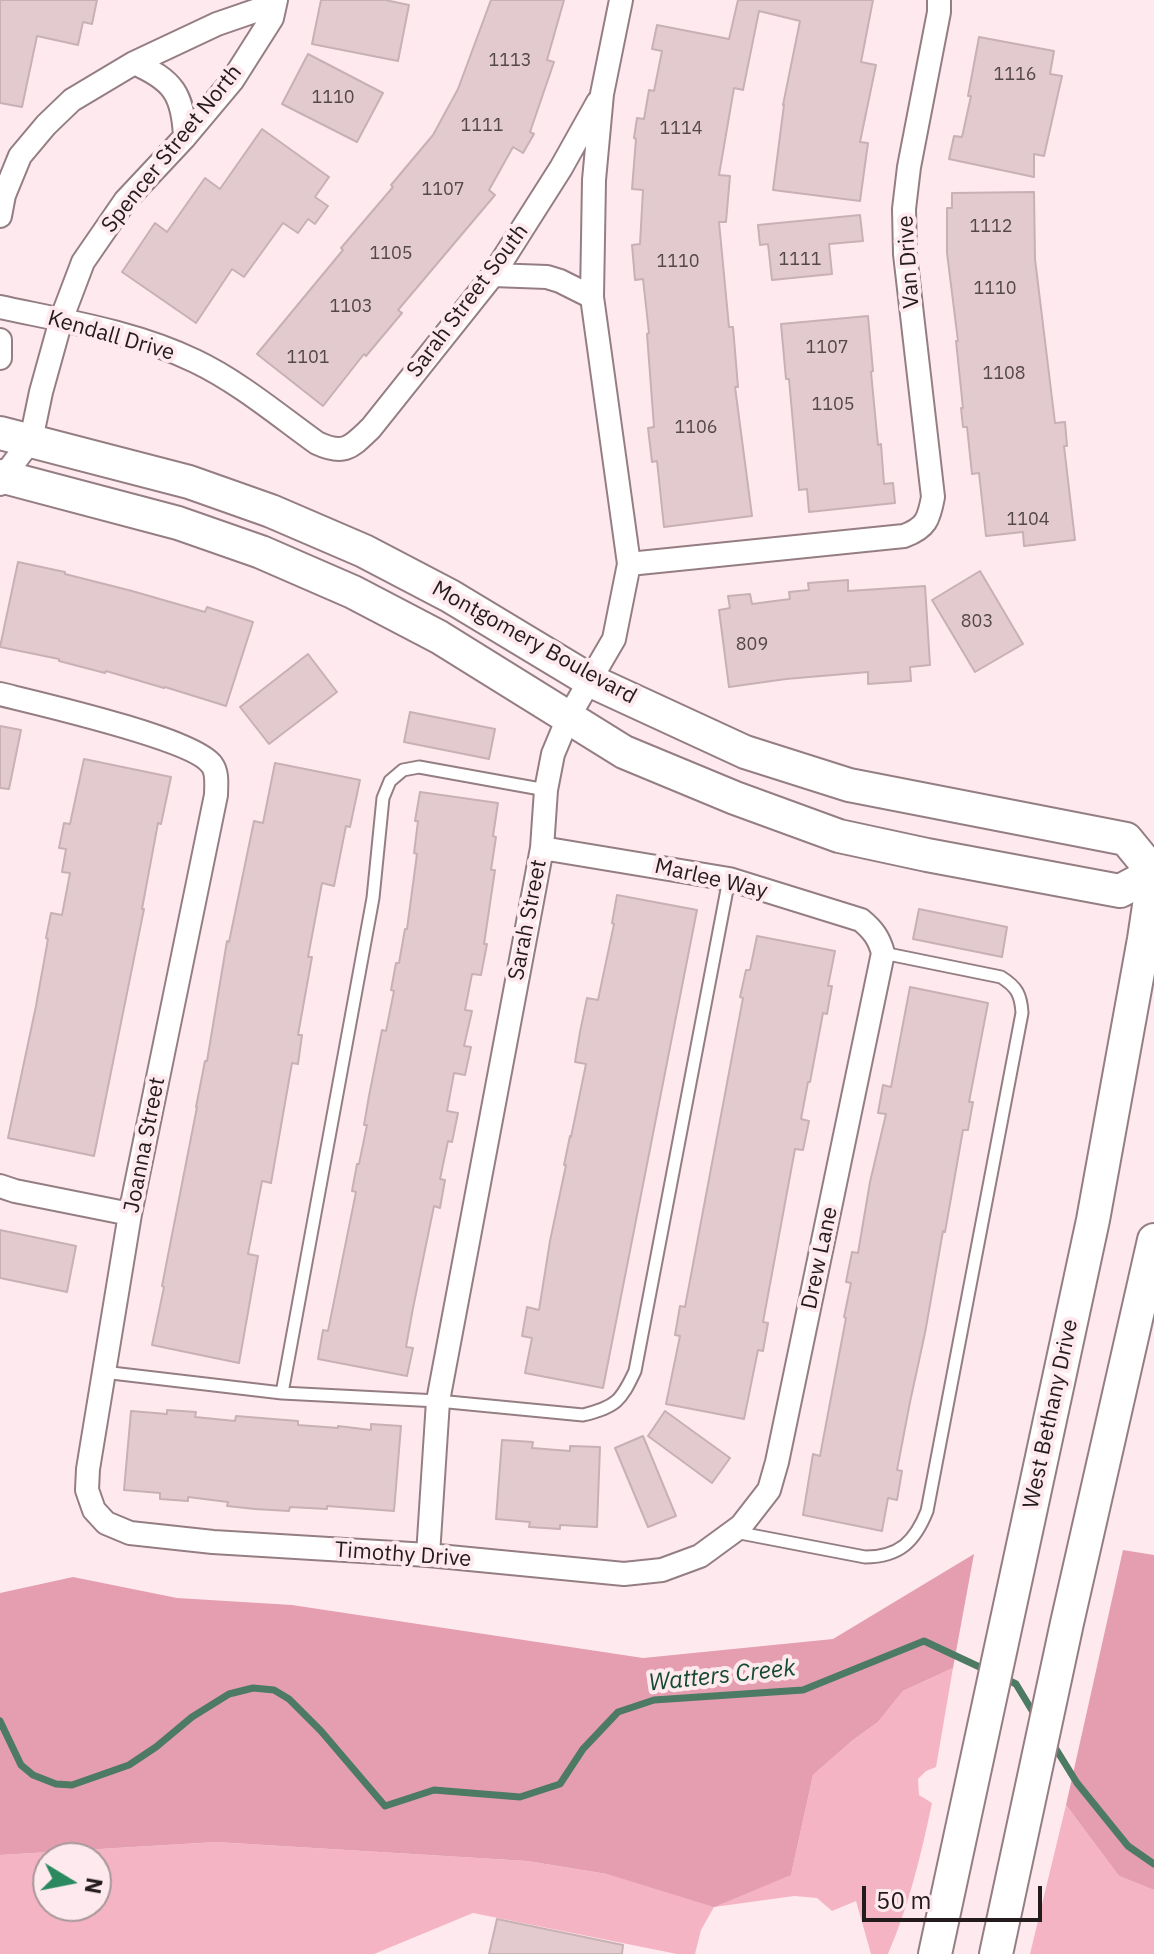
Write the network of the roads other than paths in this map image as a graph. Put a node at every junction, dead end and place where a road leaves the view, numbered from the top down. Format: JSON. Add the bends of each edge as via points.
{"nodes":[{"id":1,"x":621,"y":0,"type":"edge"},
{"id":2,"x":939,"y":0,"type":"edge"},
{"id":3,"x":276,"y":2,"type":"edge"},
{"id":4,"x":134,"y":63,"type":"junction"},
{"id":5,"x":602,"y":94,"type":"junction"},
{"id":6,"x":185,"y":137,"type":"junction"},
{"id":7,"x":0,"y":216,"type":"edge"},
{"id":8,"x":493,"y":275,"type":"junction"},
{"id":9,"x":592,"y":297,"type":"junction"},
{"id":10,"x":0,"y":307,"type":"edge"},
{"id":11,"x":61,"y":320,"type":"junction"},
{"id":12,"x":0,"y":340,"type":"edge"},
{"id":13,"x":0,"y":358,"type":"edge"},
{"id":14,"x":15,"y":436,"type":"edge"},
{"id":15,"x":339,"y":451,"type":"joint"},
{"id":16,"x":1,"y":476,"type":"edge"},
{"id":17,"x":629,"y":564,"type":"junction"},
{"id":18,"x":591,"y":681,"type":"junction"},
{"id":19,"x":0,"y":694,"type":"edge"},
{"id":20,"x":568,"y":718,"type":"junction"},
{"id":21,"x":546,"y":790,"type":"junction"},
{"id":22,"x":542,"y":848,"type":"junction"},
{"id":23,"x":1154,"y":873,"type":"edge"},
{"id":24,"x":729,"y":879,"type":"junction"},
{"id":25,"x":883,"y":953,"type":"junction"},
{"id":26,"x":0,"y":1186,"type":"edge"},
{"id":27,"x":130,"y":1214,"type":"junction"},
{"id":28,"x":1154,"y":1240,"type":"edge"},
{"id":29,"x":103,"y":1372,"type":"junction"},
{"id":30,"x":282,"y":1393,"type":"junction"},
{"id":31,"x":438,"y":1401,"type":"junction"},
{"id":32,"x":106,"y":1523,"type":"joint"},
{"id":33,"x":734,"y":1531,"type":"junction"},
{"id":34,"x":428,"y":1555,"type":"junction"},
{"id":35,"x":700,"y":1556,"type":"joint"},
{"id":36,"x":935,"y":1954,"type":"edge"},
{"id":37,"x":996,"y":1954,"type":"edge"}],
"edges":[{"from":1,"to":5,"type":"street","name":"Sarah Street"},
{"from":2,"to":17,"type":"street","name":"Van Drive","via":[[904,209],[933,497],[925,524],[904,536]]},
{"from":3,"to":4,"type":"street"},
{"from":3,"to":6,"type":"street","name":"Spencer Street North","via":[[272,18],[232,81]]},
{"from":4,"to":6,"type":"street","via":[[156,73],[174,90],[184,112]]},
{"from":4,"to":7,"type":"street","via":[[72,100],[46,125],[20,156]]},
{"from":5,"to":8,"type":"street","name":"Sarah Street South"},
{"from":5,"to":9,"type":"street","name":"Sarah Street"},
{"from":6,"to":11,"type":"street","name":"Spencer Street North","via":[[125,201],[83,262]]},
{"from":8,"to":9,"type":"street","via":[[547,277]]},
{"from":8,"to":15,"type":"street","name":"Sarah Street South","via":[[371,428]]},
{"from":9,"to":17,"type":"street","name":"Sarah Street"},
{"from":10,"to":11,"type":"street","name":"Kendall Drive"},
{"from":11,"to":14,"type":"street","name":"Spencer Street North","via":[[41,392]]},
{"from":11,"to":15,"type":"street","name":"Kendall Drive","via":[[138,339],[194,361],[317,443]]},
{"from":12,"to":13,"type":"street"},
{"from":14,"to":16,"type":"street","name":"Spencer Street North"},
{"from":14,"to":18,"type":"street","name":"Montgomery Boulevard","via":[[189,482],[285,516],[450,596]]},
{"from":16,"to":20,"type":"street","name":"Montgomery Boulevard","via":[[178,523],[261,552],[439,637]]},
{"from":17,"to":18,"type":"street","name":"Sarah Street","via":[[614,639]]},
{"from":18,"to":20,"type":"street","name":"Sarah Street"},
{"from":18,"to":23,"type":"street","name":"Montgomery Boulevard","via":[[745,752],[849,785],[1126,839]]},
{"from":19,"to":27,"type":"street","name":"Joanna Street","via":[[176,743],[212,765],[217,779]]},
{"from":20,"to":21,"type":"street","name":"Sarah Street"},
{"from":20,"to":23,"type":"street","name":"Montgomery Boulevard","via":[[624,752],[839,836],[1120,891]]},
{"from":21,"to":22,"type":"street","name":"Sarah Street"},
{"from":21,"to":30,"type":"lane","via":[[419,767],[403,770],[390,781]]},
{"from":22,"to":24,"type":"street","name":"Marlee Way"},
{"from":22,"to":31,"type":"street","name":"Sarah Street"},
{"from":23,"to":36,"type":"street","name":"West Bethany Drive","via":[[1093,1220]]},
{"from":24,"to":25,"type":"street","name":"Marlee Way","via":[[861,920],[874,931]]},
{"from":24,"to":31,"type":"lane","via":[[635,1371],[627,1388],[616,1403],[583,1415]]},
{"from":25,"to":33,"type":"street","name":"Drew Lane","via":[[777,1462],[769,1490]]},
{"from":25,"to":33,"type":"lane","via":[[1001,977],[1021,997],[927,1511],[910,1541],[882,1557]]},
{"from":26,"to":27,"type":"street"},
{"from":27,"to":29,"type":"street","name":"Joanna Street"},
{"from":28,"to":37,"type":"street"},
{"from":29,"to":30,"type":"lane"},
{"from":29,"to":32,"type":"street","name":"Joanna Street","via":[[87,1490]]},
{"from":30,"to":31,"type":"lane"},
{"from":31,"to":34,"type":"street","name":"Sarah Street"},
{"from":32,"to":34,"type":"street","name":"Timothy Drive","via":[[157,1537]]},
{"from":33,"to":35,"type":"street","name":"Drew Lane"},
{"from":34,"to":35,"type":"street","name":"Timothy Drive","via":[[624,1574],[662,1570]]}]}
